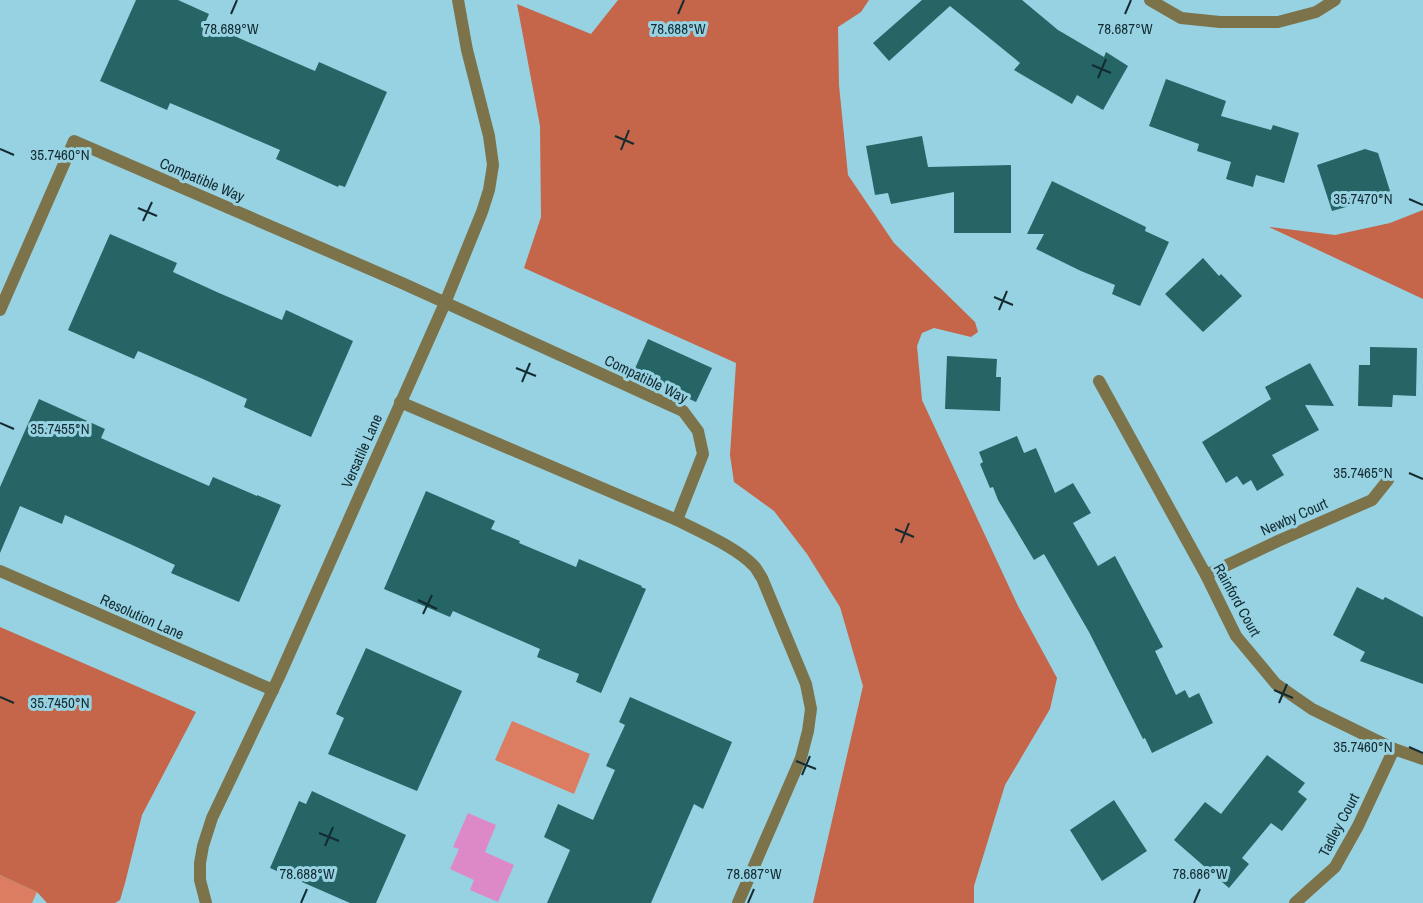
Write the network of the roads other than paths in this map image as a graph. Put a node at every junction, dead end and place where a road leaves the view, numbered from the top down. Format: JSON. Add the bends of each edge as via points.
{"nodes":[{"id":1,"x":458,"y":0,"type":"edge"},
{"id":2,"x":1150,"y":0,"type":"edge"},
{"id":3,"x":1335,"y":0,"type":"edge"},
{"id":4,"x":445,"y":303,"type":"junction"},
{"id":5,"x":0,"y":310,"type":"edge"},
{"id":6,"x":1099,"y":381,"type":"dead end"},
{"id":7,"x":400,"y":402,"type":"junction"},
{"id":8,"x":1388,"y":480,"type":"dead end"},
{"id":9,"x":677,"y":520,"type":"junction"},
{"id":10,"x":0,"y":571,"type":"edge"},
{"id":11,"x":1206,"y":575,"type":"junction"},
{"id":12,"x":273,"y":690,"type":"junction"},
{"id":13,"x":1394,"y":749,"type":"junction"},
{"id":14,"x":1423,"y":759,"type":"edge"},
{"id":15,"x":206,"y":903,"type":"edge"},
{"id":16,"x":738,"y":903,"type":"edge"},
{"id":17,"x":1295,"y":903,"type":"edge"}],
"edges":[{"from":1,"to":4,"type":"street","name":"Versatile Lane","via":[[494,165],[482,212]]},
{"from":2,"to":3,"type":"street","via":[[1181,18],[1220,22],[1278,22],[1316,12]]},
{"from":4,"to":5,"type":"street","name":"Compatible Way","via":[[74,141]]},
{"from":4,"to":7,"type":"street","name":"Versatile Lane"},
{"from":4,"to":9,"type":"street","name":"Compatible Way","via":[[683,411],[698,431],[703,454]]},
{"from":6,"to":11,"type":"street","name":"Rainford Court"},
{"from":7,"to":9,"type":"street"},
{"from":7,"to":12,"type":"street","name":"Versatile Lane"},
{"from":8,"to":11,"type":"street","name":"Newby Court","via":[[1372,500]]},
{"from":9,"to":16,"type":"street","via":[[730,548],[754,566],[806,684],[811,709],[801,758]]},
{"from":10,"to":12,"type":"street","name":"Resolution Lane"},
{"from":11,"to":13,"type":"street","name":"Rainford Court","via":[[1236,636],[1276,684],[1312,709]]},
{"from":12,"to":15,"type":"street","name":"Versatile Lane","via":[[212,818],[203,846],[200,880]]},
{"from":13,"to":14,"type":"street","name":"Rainford Court"},
{"from":13,"to":17,"type":"street","name":"Tadley Court","via":[[1335,867]]}]}
